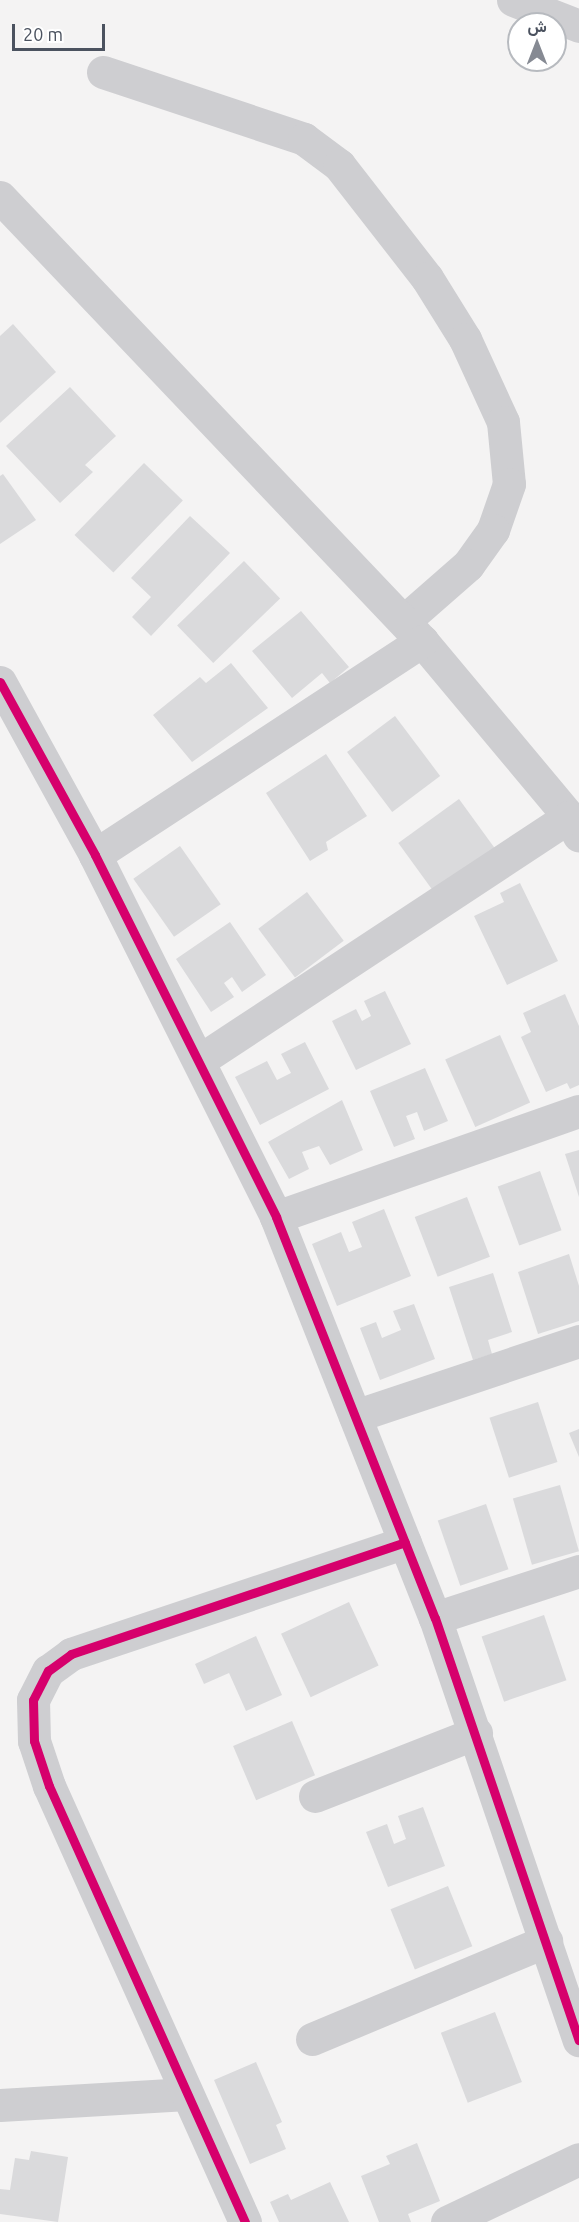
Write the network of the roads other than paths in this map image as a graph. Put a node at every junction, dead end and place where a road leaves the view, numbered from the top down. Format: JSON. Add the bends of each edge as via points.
{"nodes":[{"id":1,"x":513,"y":0,"type":"edge"},
{"id":2,"x":579,"y":26,"type":"edge"},
{"id":3,"x":103,"y":72,"type":"dead end"},
{"id":4,"x":0,"y":197,"type":"edge"},
{"id":5,"x":413,"y":631,"type":"junction"},
{"id":6,"x":0,"y":682,"type":"edge"},
{"id":7,"x":574,"y":826,"type":"edge"},
{"id":8,"x":95,"y":855,"type":"junction"},
{"id":9,"x":200,"y":1060,"type":"junction"},
{"id":10,"x":579,"y":1111,"type":"edge"},
{"id":11,"x":276,"y":1216,"type":"junction"},
{"id":12,"x":579,"y":1341,"type":"edge"},
{"id":13,"x":356,"y":1416,"type":"junction"},
{"id":14,"x":405,"y":1542,"type":"junction"},
{"id":15,"x":579,"y":1571,"type":"edge"},
{"id":16,"x":435,"y":1618,"type":"junction"},
{"id":17,"x":476,"y":1732,"type":"junction"},
{"id":18,"x":315,"y":1796,"type":"dead end"},
{"id":19,"x":546,"y":1941,"type":"junction"},
{"id":20,"x":312,"y":2039,"type":"dead end"},
{"id":21,"x":579,"y":2040,"type":"edge"},
{"id":22,"x":187,"y":2094,"type":"junction"},
{"id":23,"x":0,"y":2105,"type":"edge"},
{"id":24,"x":579,"y":2159,"type":"edge"},
{"id":25,"x":245,"y":2222,"type":"edge"},
{"id":26,"x":447,"y":2222,"type":"edge"}],
"edges":[{"from":1,"to":2,"type":"street"},
{"from":3,"to":5,"type":"street","via":[[304,139],[339,165],[427,278],[465,339],[503,422],[509,484],[493,530]]},
{"from":4,"to":5,"type":"street"},
{"from":5,"to":7,"type":"street"},
{"from":5,"to":8,"type":"street"},
{"from":6,"to":8,"type":"street"},
{"from":7,"to":9,"type":"street"},
{"from":8,"to":9,"type":"street"},
{"from":9,"to":11,"type":"street"},
{"from":10,"to":11,"type":"street"},
{"from":11,"to":13,"type":"street"},
{"from":12,"to":13,"type":"street"},
{"from":13,"to":14,"type":"street"},
{"from":14,"to":16,"type":"street"},
{"from":14,"to":22,"type":"street","via":[[72,1654],[48,1671],[33,1700],[34,1741],[49,1786]]},
{"from":15,"to":16,"type":"street"},
{"from":16,"to":17,"type":"street"},
{"from":17,"to":18,"type":"street"},
{"from":17,"to":19,"type":"street"},
{"from":19,"to":20,"type":"street"},
{"from":19,"to":21,"type":"street"},
{"from":22,"to":23,"type":"street"},
{"from":22,"to":25,"type":"street"},
{"from":24,"to":26,"type":"street"}]}
